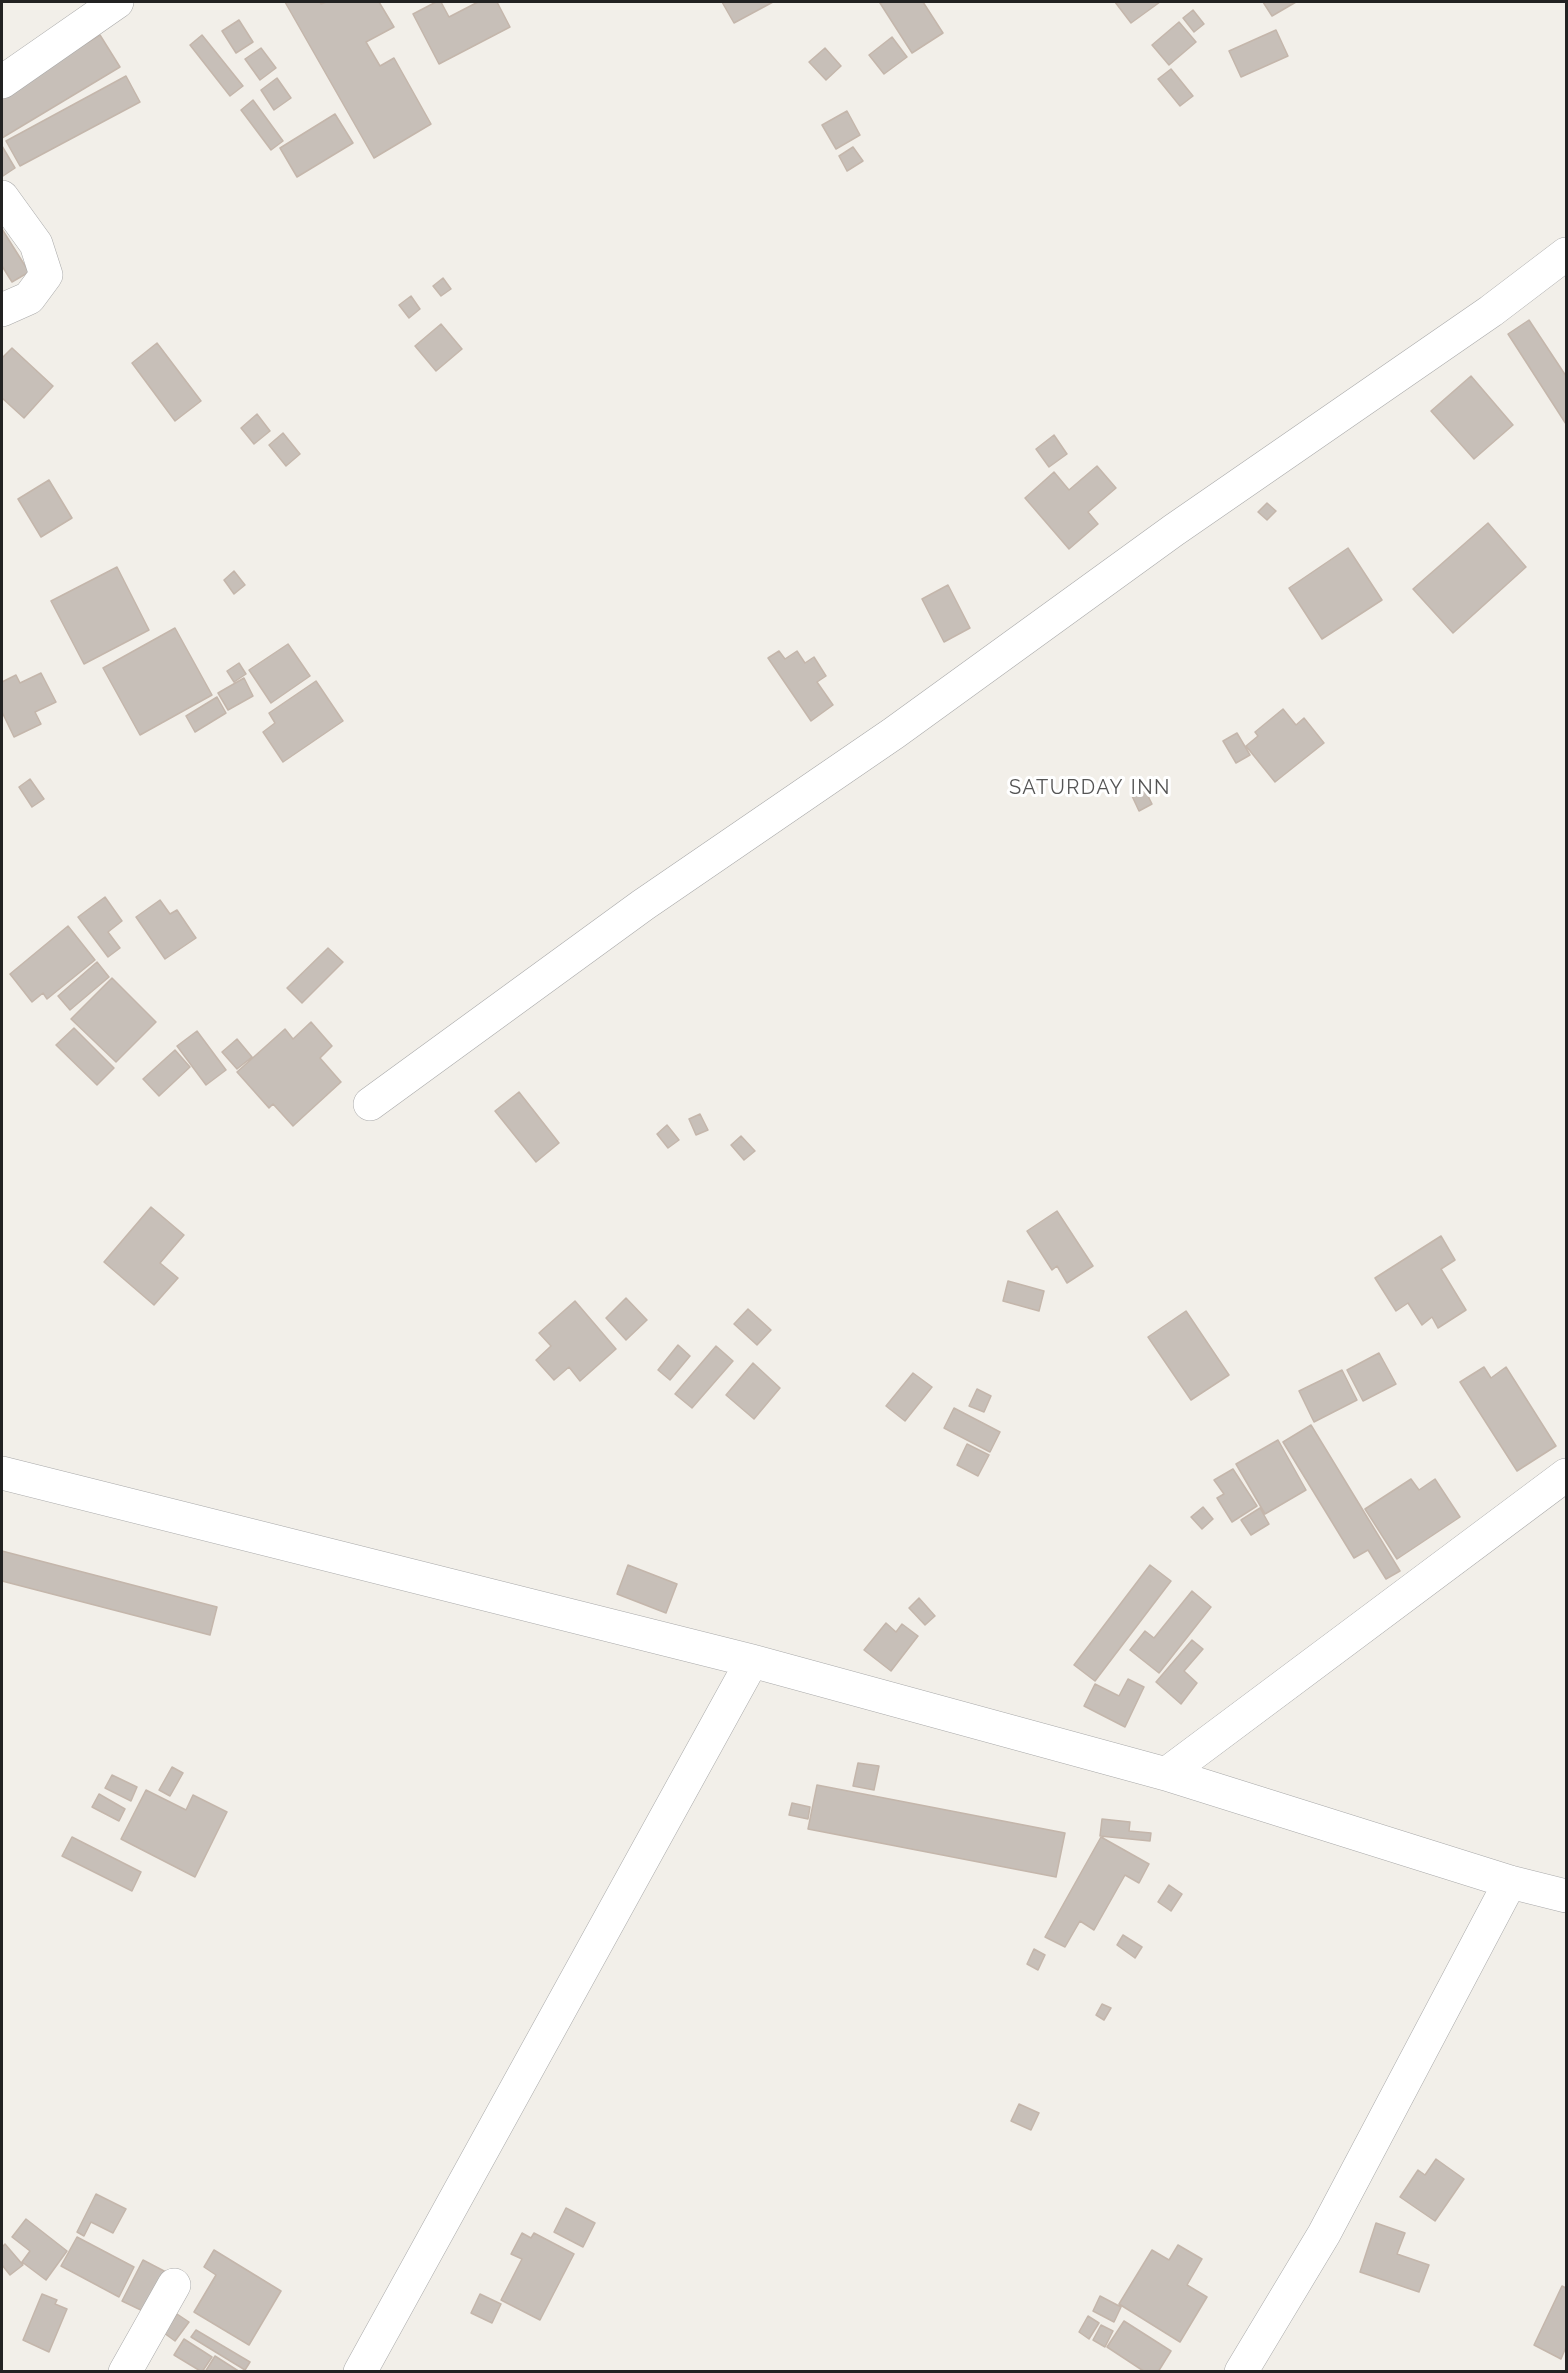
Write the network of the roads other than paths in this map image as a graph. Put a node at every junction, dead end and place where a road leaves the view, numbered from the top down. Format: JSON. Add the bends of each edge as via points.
{"nodes":[{"id":1,"x":117,"y":2,"type":"edge"},
{"id":2,"x":2,"y":82,"type":"edge"},
{"id":3,"x":2,"y":197,"type":"edge"},
{"id":4,"x":1566,"y":254,"type":"edge"},
{"id":5,"x":2,"y":310,"type":"edge"},
{"id":6,"x":370,"y":1104,"type":"dead end"},
{"id":7,"x":2,"y":1473,"type":"edge"},
{"id":8,"x":1566,"y":1475,"type":"edge"},
{"id":9,"x":752,"y":1661,"type":"junction"},
{"id":10,"x":1166,"y":1774,"type":"junction"},
{"id":11,"x":1510,"y":1882,"type":"junction"},
{"id":12,"x":1566,"y":1896,"type":"edge"},
{"id":13,"x":174,"y":2285,"type":"dead end"},
{"id":14,"x":125,"y":2372,"type":"edge"},
{"id":15,"x":360,"y":2372,"type":"edge"},
{"id":16,"x":1241,"y":2372,"type":"edge"}],
"edges":[{"from":1,"to":2,"type":"street"},
{"from":3,"to":5,"type":"street","via":[[36,244],[46,275],[29,298]]},
{"from":4,"to":6,"type":"street","via":[[894,733],[643,905]]},
{"from":7,"to":9,"type":"street"},
{"from":8,"to":10,"type":"street"},
{"from":9,"to":10,"type":"street"},
{"from":9,"to":15,"type":"street"},
{"from":10,"to":11,"type":"street"},
{"from":11,"to":12,"type":"street"},
{"from":11,"to":16,"type":"street","via":[[1324,2234]]},
{"from":13,"to":14,"type":"street"}]}
